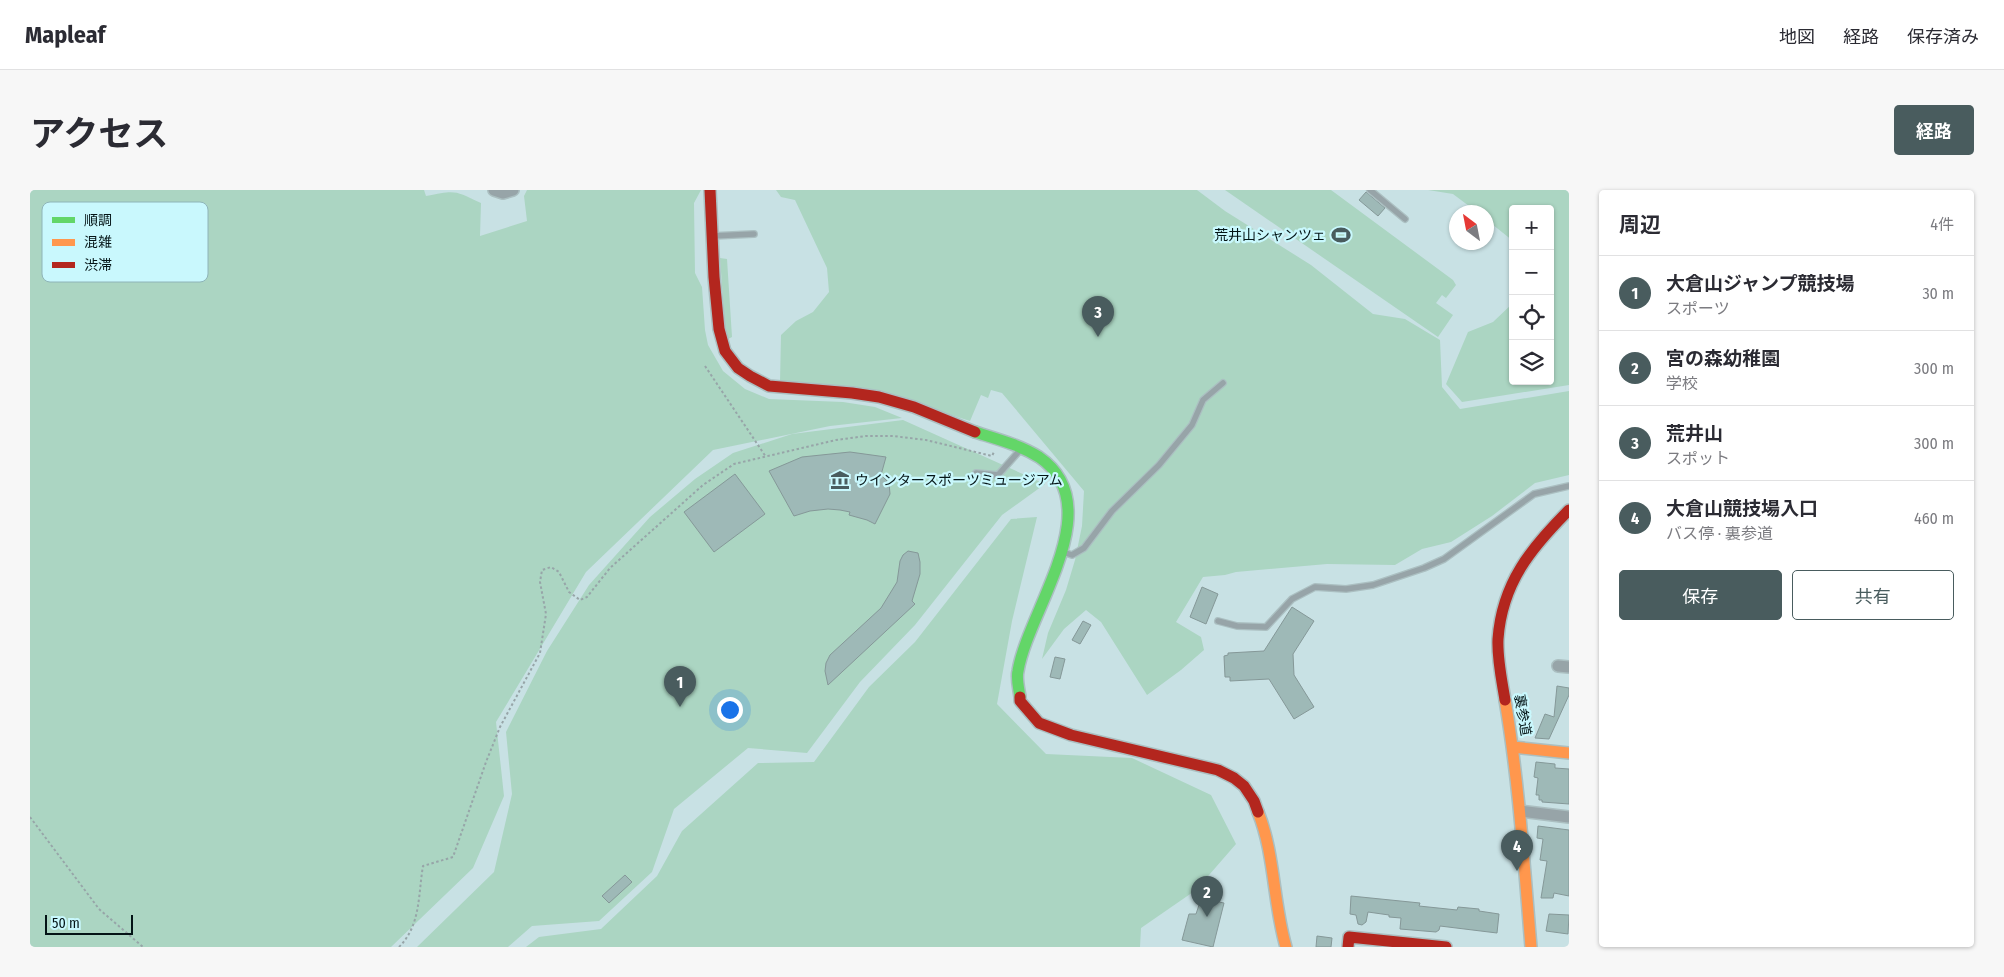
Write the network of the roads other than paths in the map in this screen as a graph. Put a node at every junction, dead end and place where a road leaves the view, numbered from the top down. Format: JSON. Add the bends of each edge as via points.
{"nodes":[{"id":1,"x":494,"y":190,"type":"edge"},
{"id":2,"x":514,"y":190,"type":"edge"},
{"id":3,"x":710,"y":190,"type":"edge"},
{"id":4,"x":1370,"y":190,"type":"edge"},
{"id":5,"x":1405,"y":219,"type":"dead end"},
{"id":6,"x":754,"y":234,"type":"dead end"},
{"id":7,"x":712,"y":236,"type":"junction"},
{"id":8,"x":1223,"y":383,"type":"dead end"},
{"id":9,"x":1022,"y":448,"type":"junction"},
{"id":10,"x":976,"y":473,"type":"dead end"},
{"id":11,"x":1569,"y":486,"type":"edge"},
{"id":12,"x":1569,"y":510,"type":"edge"},
{"id":13,"x":1063,"y":552,"type":"junction"},
{"id":14,"x":1218,"y":621,"type":"dead end"},
{"id":15,"x":1513,"y":747,"type":"junction"},
{"id":16,"x":1569,"y":753,"type":"edge"},
{"id":17,"x":1520,"y":811,"type":"junction"},
{"id":18,"x":1569,"y":817,"type":"edge"},
{"id":19,"x":1286,"y":947,"type":"edge"},
{"id":20,"x":1348,"y":947,"type":"edge"},
{"id":21,"x":1446,"y":947,"type":"edge"},
{"id":22,"x":1531,"y":947,"type":"edge"}],
"edges":[{"from":1,"to":2,"type":"street","via":[[503,193]]},
{"from":3,"to":7,"type":"street"},
{"from":4,"to":5,"type":"lane"},
{"from":6,"to":7,"type":"lane"},
{"from":7,"to":9,"type":"street","via":[[714,284],[724,351],[756,381],[769,386],[878,396]]},
{"from":8,"to":13,"type":"lane","via":[[1203,400],[1192,425],[1159,465],[1112,511],[1084,548],[1072,554]]},
{"from":9,"to":10,"type":"lane","via":[[998,475]]},
{"from":9,"to":13,"type":"street","via":[[1047,463],[1066,489],[1070,526]]},
{"from":11,"to":14,"type":"lane","via":[[1534,494],[1444,559],[1424,568],[1373,585],[1346,589],[1315,587],[1292,600],[1266,627]]},
{"from":12,"to":15,"type":"street","name":"裏参道","via":[[1544,534],[1524,560],[1502,612],[1499,658]]},
{"from":13,"to":19,"type":"street","via":[[1018,664],[1016,678],[1022,704],[1040,723],[1054,729],[1200,764],[1216,769],[1243,785],[1258,807],[1275,910]]},
{"from":15,"to":16,"type":"street"},
{"from":15,"to":17,"type":"street","name":"裏参道"},
{"from":17,"to":18,"type":"street"},
{"from":17,"to":22,"type":"street","name":"裏参道"},
{"from":20,"to":21,"type":"street","via":[[1349,937]]}]}
